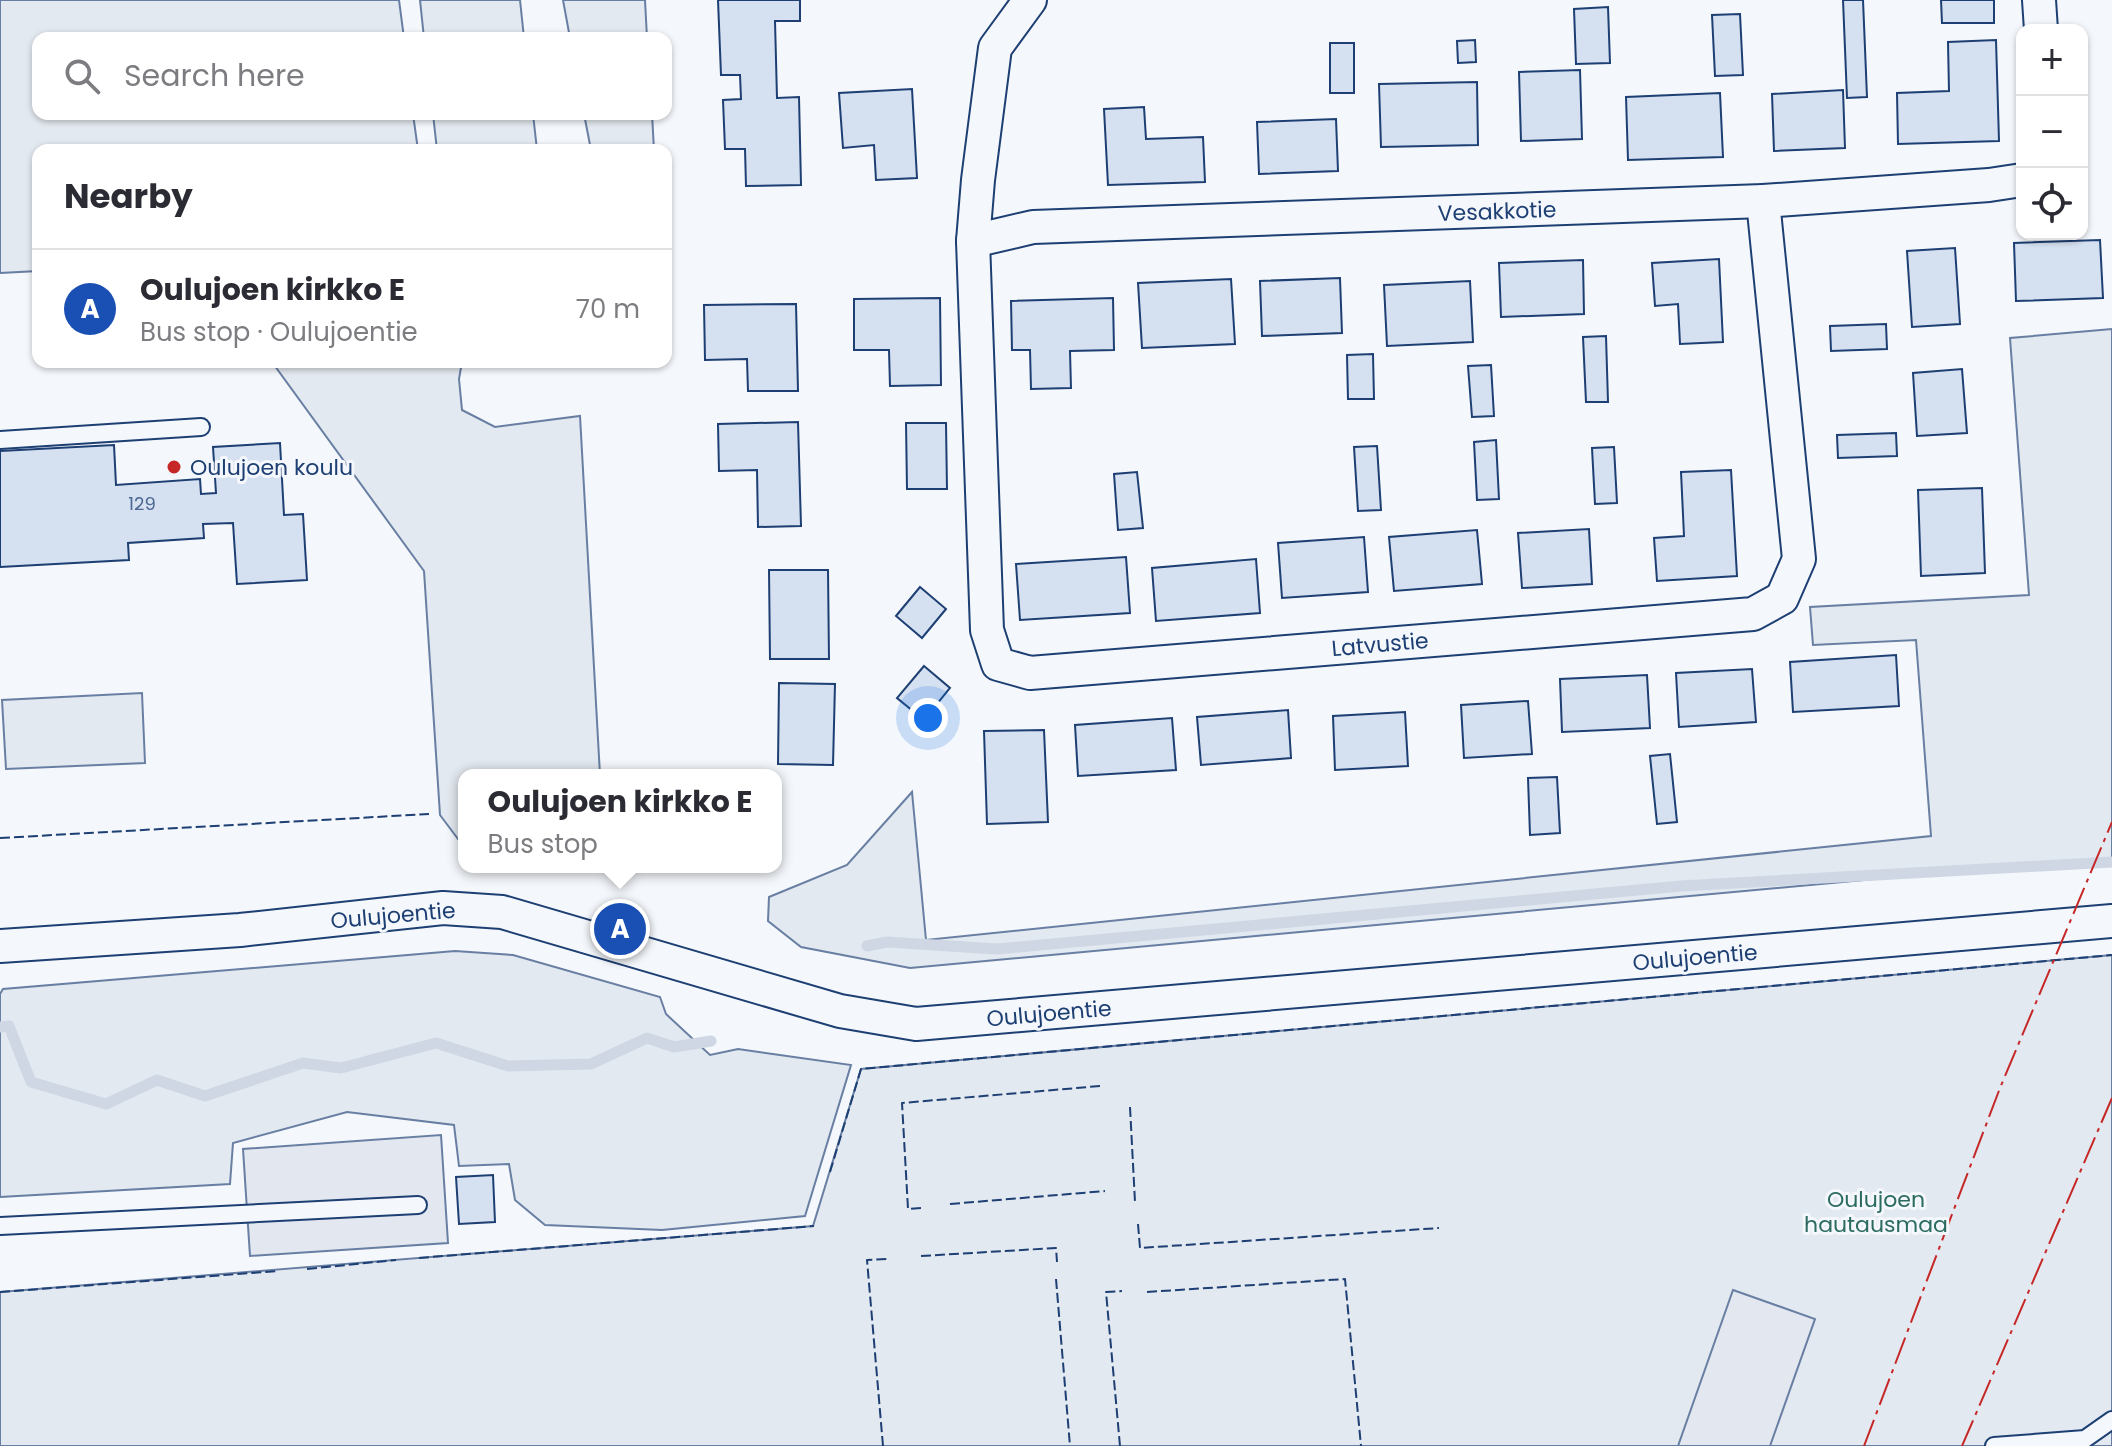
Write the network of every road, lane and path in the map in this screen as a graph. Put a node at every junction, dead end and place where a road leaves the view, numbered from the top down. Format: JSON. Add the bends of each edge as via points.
{"nodes":[{"id":1,"x":1030,"y":0,"type":"edge"},
{"id":2,"x":2039,"y":0,"type":"edge"},
{"id":3,"x":2041,"y":24,"type":"edge"},
{"id":4,"x":2016,"y":181,"type":"edge"},
{"id":5,"x":1763,"y":201,"type":"junction"},
{"id":6,"x":973,"y":241,"type":"junction"},
{"id":7,"x":201,"y":427,"type":"dead end"},
{"id":8,"x":0,"y":440,"type":"edge"},
{"id":9,"x":2112,"y":921,"type":"edge"},
{"id":10,"x":0,"y":946,"type":"edge"},
{"id":11,"x":418,"y":1205,"type":"dead end"},
{"id":12,"x":0,"y":1226,"type":"edge"},
{"id":13,"x":2112,"y":1420,"type":"edge"},
{"id":14,"x":1994,"y":1446,"type":"edge"}],
"edges":[{"from":1,"to":6,"type":"street","via":[[995,48]]},
{"from":2,"to":3,"type":"street"},
{"from":4,"to":5,"type":"street","name":"Vesakkotie"},
{"from":5,"to":6,"type":"street","name":"Vesakkotie","via":[[1033,227]]},
{"from":5,"to":6,"type":"street","name":"Latvustie","via":[[1799,559],[1782,598],[1753,614],[1030,673],[998,664],[987,630]]},
{"from":7,"to":8,"type":"lane"},
{"from":9,"to":10,"type":"street","name":"Oulujoentie","via":[[916,1024],[840,1011],[502,912],[443,908],[240,930]]},
{"from":11,"to":12,"type":"lane"},
{"from":13,"to":14,"type":"lane","via":[[2085,1439]]}]}
